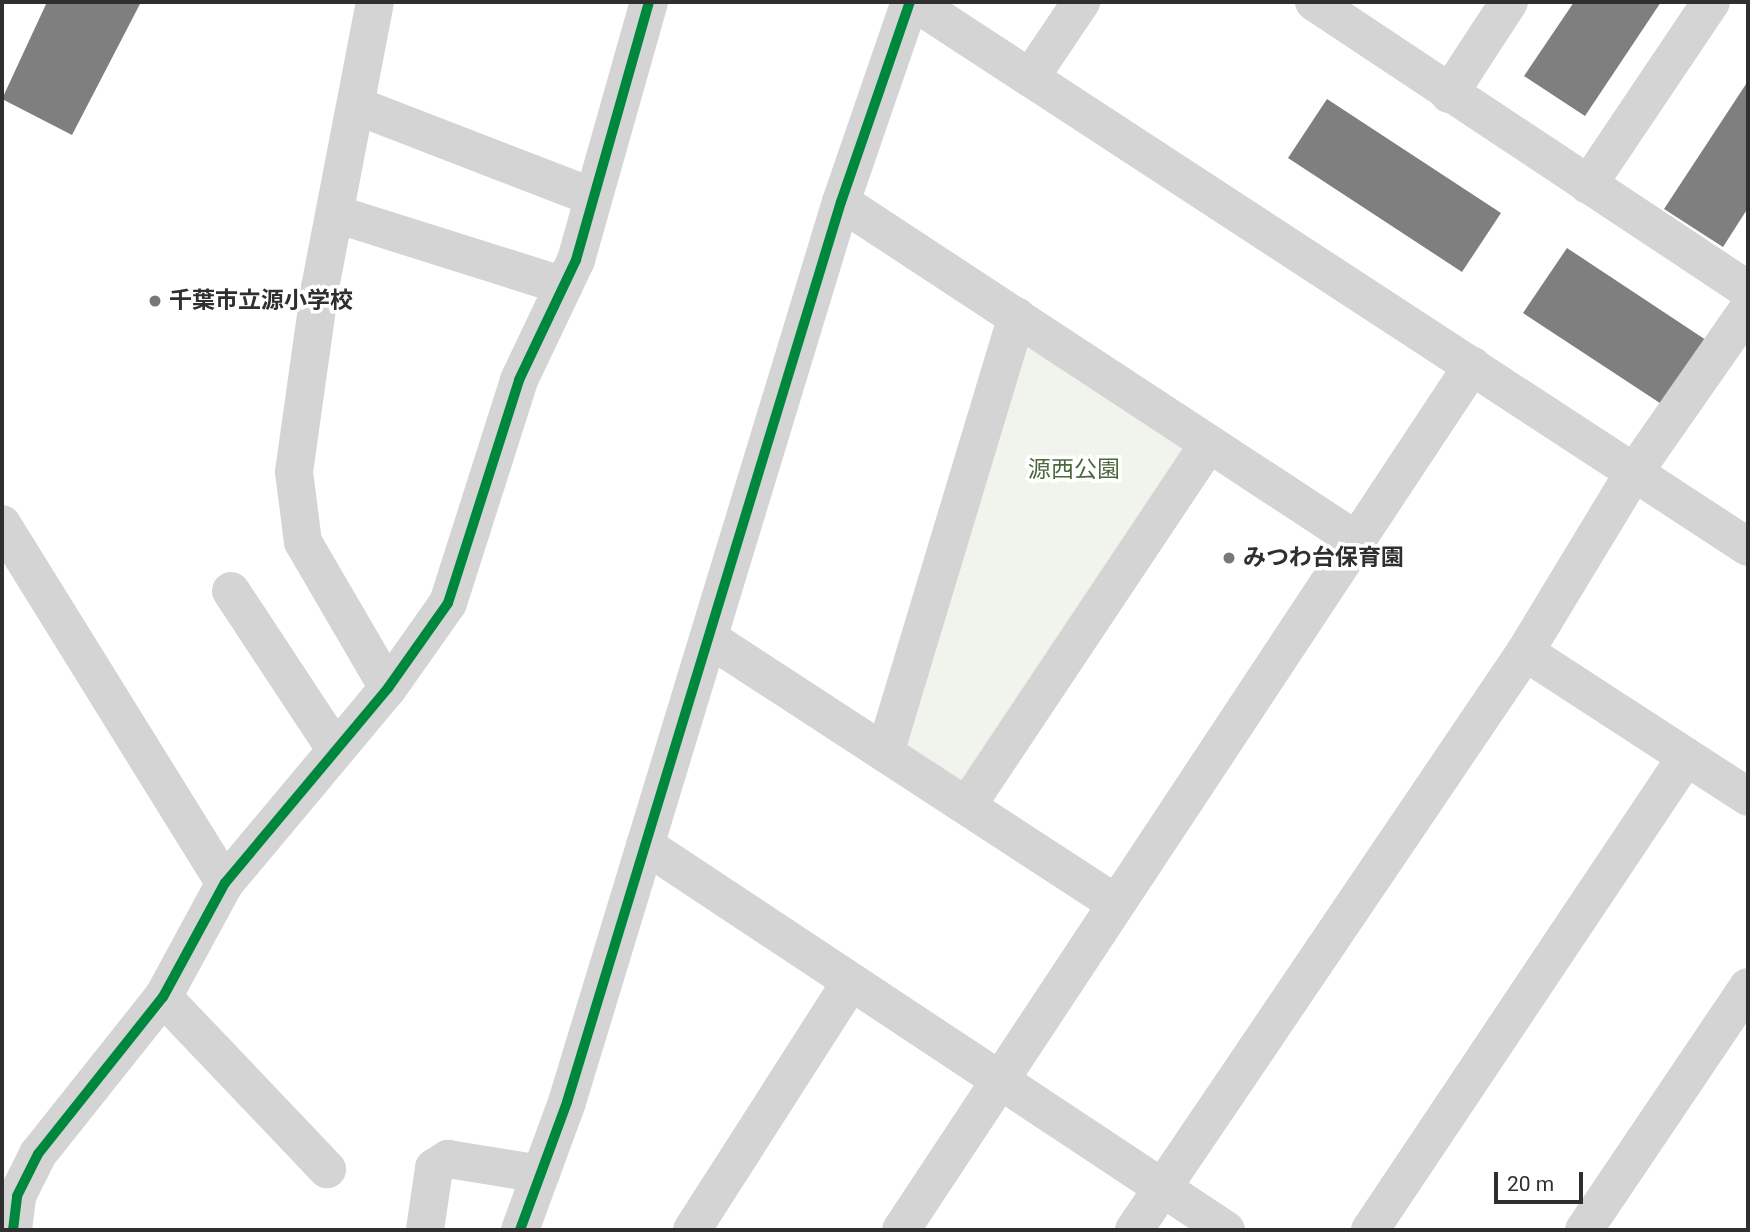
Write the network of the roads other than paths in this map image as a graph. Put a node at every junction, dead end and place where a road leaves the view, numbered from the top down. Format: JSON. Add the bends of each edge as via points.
{"nodes":[{"id":1,"x":374,"y":2,"type":"edge"},
{"id":2,"x":912,"y":2,"type":"edge"},
{"id":3,"x":1081,"y":2,"type":"edge"},
{"id":4,"x":1315,"y":2,"type":"edge"},
{"id":5,"x":1509,"y":2,"type":"edge"},
{"id":6,"x":1711,"y":2,"type":"edge"},
{"id":7,"x":638,"y":4,"type":"edge"},
{"id":8,"x":1030,"y":78,"type":"junction"},
{"id":9,"x":1449,"y":94,"type":"junction"},
{"id":10,"x":354,"y":123,"type":"junction"},
{"id":11,"x":1588,"y":186,"type":"junction"},
{"id":12,"x":590,"y":197,"type":"junction"},
{"id":13,"x":841,"y":202,"type":"junction"},
{"id":14,"x":336,"y":214,"type":"junction"},
{"id":15,"x":565,"y":286,"type":"junction"},
{"id":16,"x":1748,"y":290,"type":"edge"},
{"id":17,"x":1748,"y":309,"type":"edge"},
{"id":18,"x":1017,"y":317,"type":"junction"},
{"id":19,"x":1472,"y":366,"type":"junction"},
{"id":20,"x":1208,"y":444,"type":"junction"},
{"id":21,"x":1633,"y":474,"type":"junction"},
{"id":22,"x":2,"y":524,"type":"edge"},
{"id":23,"x":1356,"y":540,"type":"junction"},
{"id":24,"x":1748,"y":547,"type":"edge"},
{"id":25,"x":231,"y":591,"type":"dead end"},
{"id":26,"x":710,"y":639,"type":"junction"},
{"id":27,"x":1525,"y":652,"type":"junction"},
{"id":28,"x":388,"y":688,"type":"junction"},
{"id":29,"x":334,"y":747,"type":"junction"},
{"id":30,"x":885,"y":753,"type":"junction"},
{"id":31,"x":1686,"y":757,"type":"junction"},
{"id":32,"x":1748,"y":797,"type":"edge"},
{"id":33,"x":967,"y":806,"type":"junction"},
{"id":34,"x":645,"y":845,"type":"junction"},
{"id":35,"x":225,"y":883,"type":"junction"},
{"id":36,"x":1115,"y":903,"type":"junction"},
{"id":37,"x":850,"y":983,"type":"junction"},
{"id":38,"x":1748,"y":987,"type":"edge"},
{"id":39,"x":163,"y":997,"type":"junction"},
{"id":40,"x":997,"y":1080,"type":"junction"},
{"id":41,"x":327,"y":1169,"type":"dead end"},
{"id":42,"x":541,"y":1174,"type":"junction"},
{"id":43,"x":1160,"y":1189,"type":"junction"},
{"id":44,"x":13,"y":1230,"type":"edge"},
{"id":45,"x":425,"y":1230,"type":"edge"},
{"id":46,"x":520,"y":1230,"type":"edge"},
{"id":47,"x":692,"y":1230,"type":"edge"},
{"id":48,"x":901,"y":1230,"type":"edge"},
{"id":49,"x":1134,"y":1230,"type":"edge"},
{"id":50,"x":1226,"y":1230,"type":"edge"},
{"id":51,"x":1370,"y":1230,"type":"edge"},
{"id":52,"x":1584,"y":1230,"type":"edge"}],
"edges":[{"from":1,"to":10,"type":"street"},
{"from":2,"to":8,"type":"street"},
{"from":2,"to":13,"type":"street"},
{"from":3,"to":8,"type":"street"},
{"from":4,"to":9,"type":"street"},
{"from":5,"to":9,"type":"street"},
{"from":6,"to":11,"type":"street"},
{"from":7,"to":12,"type":"street"},
{"from":8,"to":19,"type":"street"},
{"from":9,"to":11,"type":"street"},
{"from":10,"to":12,"type":"street"},
{"from":10,"to":14,"type":"street"},
{"from":11,"to":16,"type":"street"},
{"from":12,"to":15,"type":"street"},
{"from":13,"to":18,"type":"street"},
{"from":13,"to":26,"type":"street"},
{"from":14,"to":15,"type":"street"},
{"from":14,"to":28,"type":"street","via":[[294,471],[303,542]]},
{"from":15,"to":28,"type":"street","via":[[519,380],[448,603]]},
{"from":17,"to":21,"type":"street"},
{"from":18,"to":20,"type":"street"},
{"from":18,"to":30,"type":"street"},
{"from":19,"to":21,"type":"street"},
{"from":19,"to":23,"type":"street"},
{"from":20,"to":23,"type":"street"},
{"from":20,"to":33,"type":"street"},
{"from":21,"to":24,"type":"street"},
{"from":21,"to":27,"type":"street"},
{"from":22,"to":35,"type":"street"},
{"from":23,"to":36,"type":"street"},
{"from":25,"to":29,"type":"street"},
{"from":26,"to":30,"type":"street"},
{"from":26,"to":34,"type":"street"},
{"from":27,"to":31,"type":"street"},
{"from":27,"to":43,"type":"street"},
{"from":28,"to":29,"type":"street"},
{"from":29,"to":35,"type":"street"},
{"from":30,"to":33,"type":"street"},
{"from":31,"to":32,"type":"street"},
{"from":31,"to":51,"type":"street"},
{"from":33,"to":36,"type":"street"},
{"from":34,"to":37,"type":"street"},
{"from":34,"to":42,"type":"street"},
{"from":35,"to":39,"type":"street"},
{"from":36,"to":40,"type":"street"},
{"from":37,"to":40,"type":"street"},
{"from":37,"to":47,"type":"street"},
{"from":38,"to":52,"type":"street"},
{"from":39,"to":41,"type":"street"},
{"from":39,"to":44,"type":"street","via":[[38,1154],[17,1196]]},
{"from":40,"to":43,"type":"street"},
{"from":40,"to":48,"type":"street"},
{"from":42,"to":45,"type":"street","via":[[448,1160],[434,1168]]},
{"from":42,"to":46,"type":"street"},
{"from":43,"to":49,"type":"street"},
{"from":43,"to":50,"type":"street"}]}
